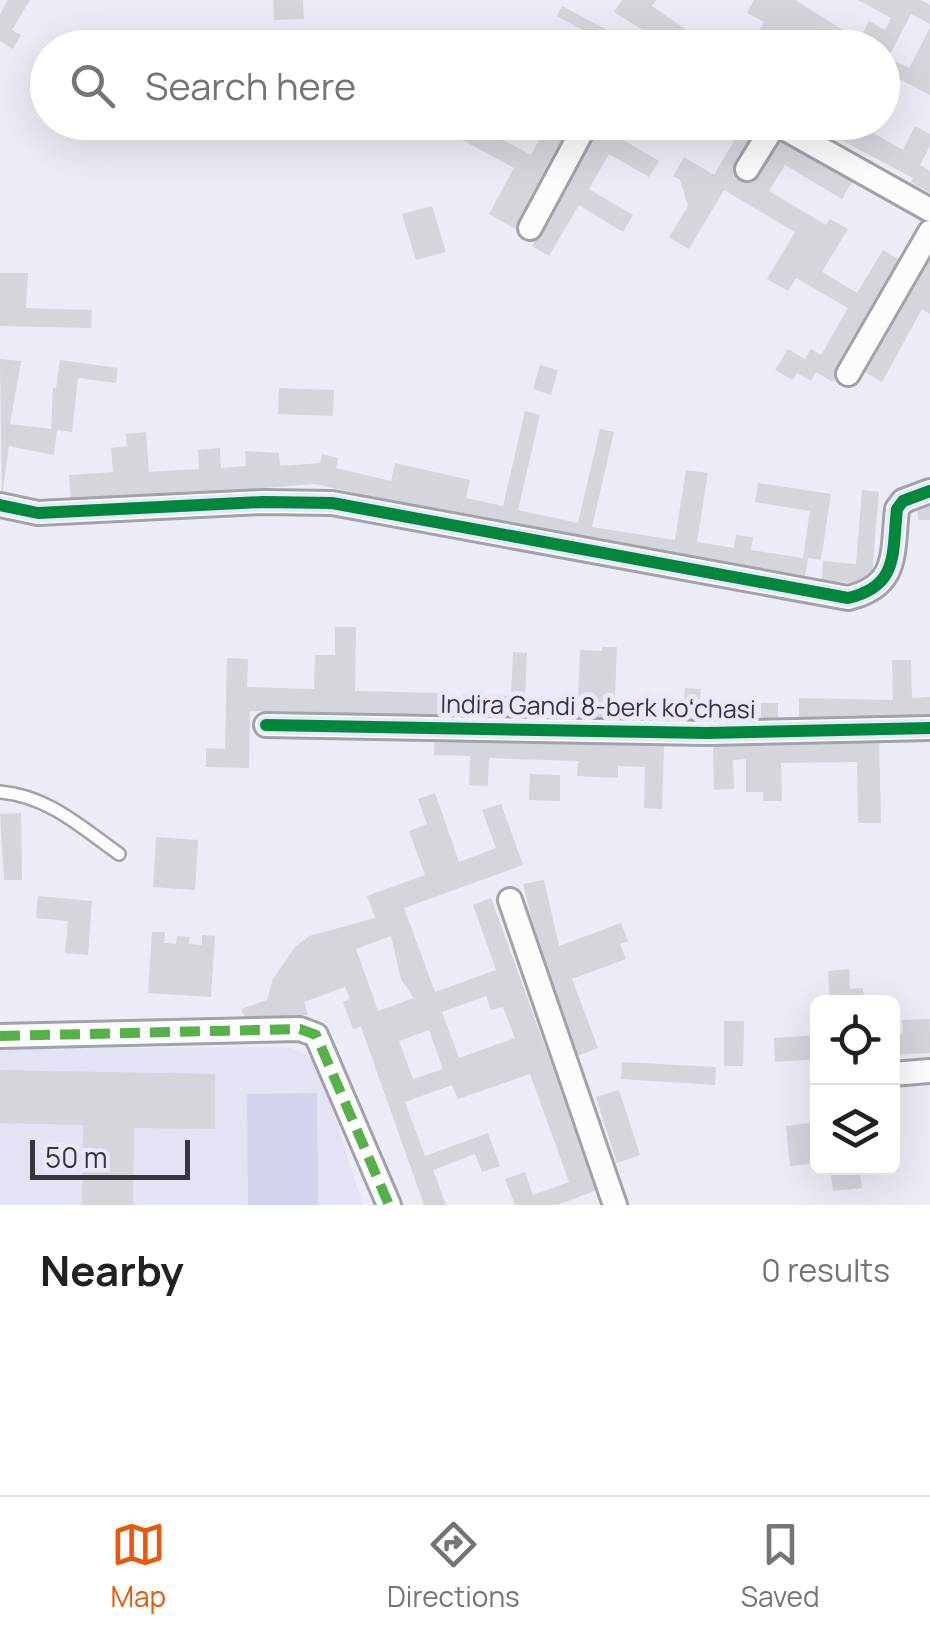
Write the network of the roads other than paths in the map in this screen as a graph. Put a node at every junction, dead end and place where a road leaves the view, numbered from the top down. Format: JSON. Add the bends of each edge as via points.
{"nodes":[{"id":1,"x":577,"y":140,"type":"edge"},
{"id":2,"x":764,"y":140,"type":"edge"},
{"id":3,"x":804,"y":140,"type":"edge"},
{"id":4,"x":747,"y":170,"type":"dead end"},
{"id":5,"x":930,"y":210,"type":"edge"},
{"id":6,"x":530,"y":228,"type":"dead end"},
{"id":7,"x":930,"y":232,"type":"edge"},
{"id":8,"x":848,"y":374,"type":"dead end"},
{"id":9,"x":930,"y":491,"type":"edge"},
{"id":10,"x":0,"y":505,"type":"edge"},
{"id":11,"x":266,"y":725,"type":"dead end"},
{"id":12,"x":930,"y":728,"type":"edge"},
{"id":13,"x":0,"y":792,"type":"edge"},
{"id":14,"x":119,"y":854,"type":"dead end"},
{"id":15,"x":510,"y":900,"type":"dead end"},
{"id":16,"x":0,"y":1036,"type":"edge"},
{"id":17,"x":930,"y":1071,"type":"edge"},
{"id":18,"x":900,"y":1073,"type":"edge"},
{"id":19,"x":389,"y":1205,"type":"edge"},
{"id":20,"x":614,"y":1205,"type":"edge"}],
"edges":[{"from":1,"to":6,"type":"street"},
{"from":2,"to":4,"type":"street"},
{"from":3,"to":5,"type":"street"},
{"from":7,"to":8,"type":"street"},
{"from":9,"to":10,"type":"street","via":[[897,509],[882,584],[848,598],[332,503],[38,513]]},
{"from":11,"to":12,"type":"street","name":"Indira Gandi 8-berk koʻchasi","via":[[706,732]]},
{"from":13,"to":14,"type":"lane","via":[[28,794],[50,805]]},
{"from":15,"to":20,"type":"street"},
{"from":16,"to":19,"type":"street","via":[[300,1028],[316,1035]]},
{"from":17,"to":18,"type":"street"}]}
